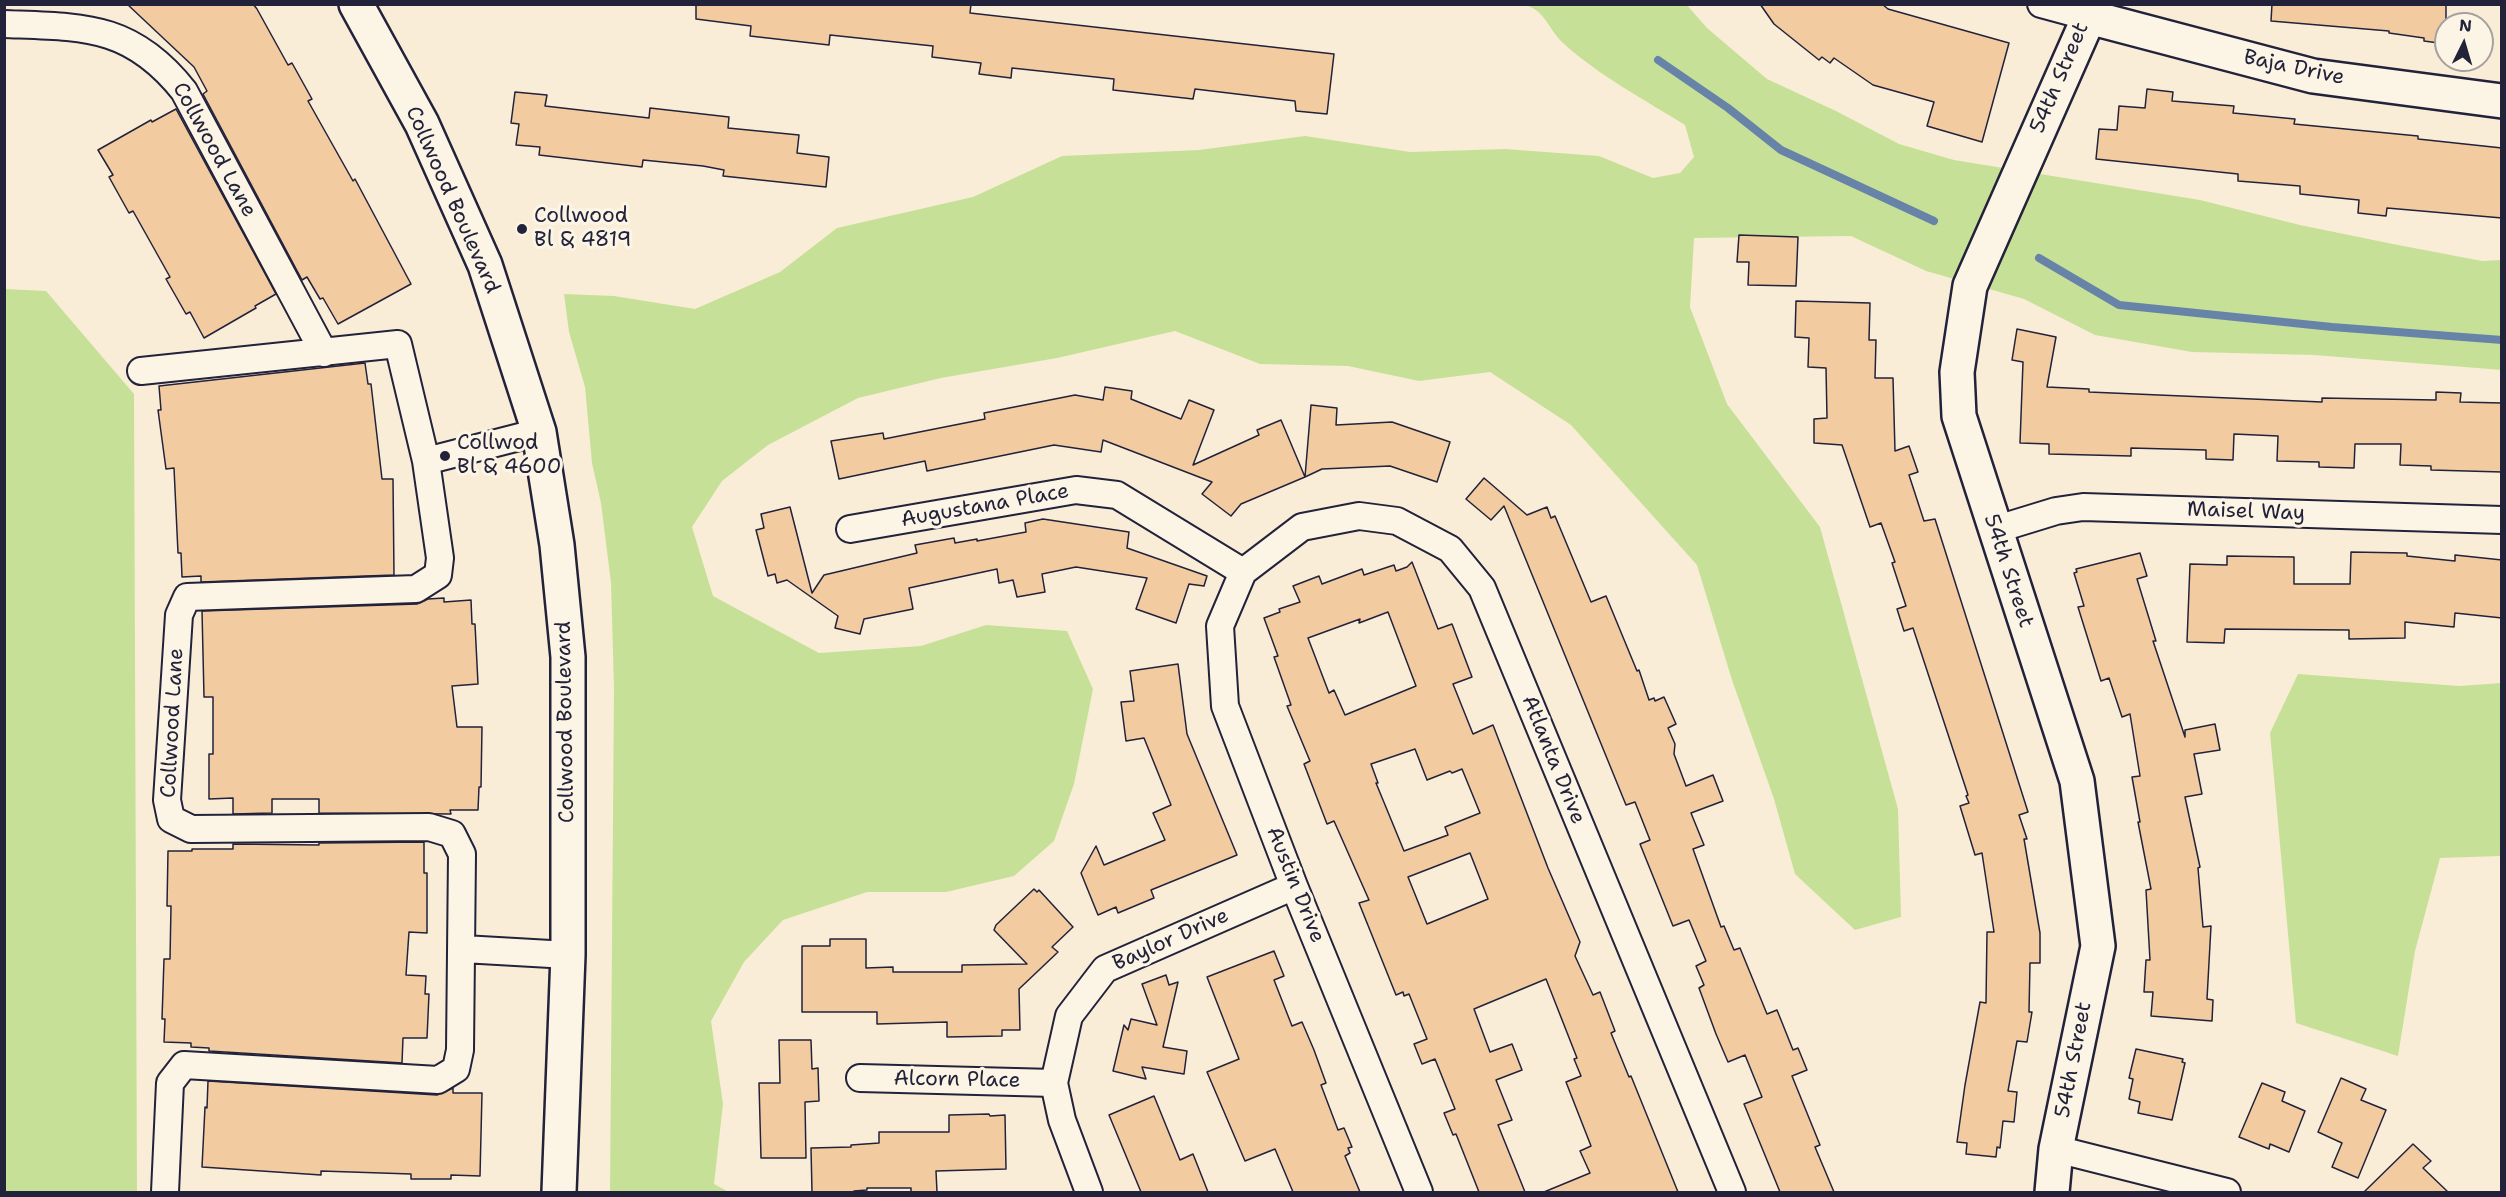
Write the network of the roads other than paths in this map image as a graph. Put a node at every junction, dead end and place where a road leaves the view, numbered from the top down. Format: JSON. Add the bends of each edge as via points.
{"nodes":[{"id":1,"x":356,"y":4,"type":"edge"},
{"id":2,"x":2041,"y":4,"type":"edge"},
{"id":3,"x":2092,"y":11,"type":"edge"},
{"id":4,"x":4,"y":24,"type":"edge"},
{"id":5,"x":2502,"y":101,"type":"edge"},
{"id":6,"x":324,"y":353,"type":"junction"},
{"id":7,"x":141,"y":371,"type":"dead end"},
{"id":8,"x":539,"y":432,"type":"junction"},
{"id":9,"x":426,"y":461,"type":"junction"},
{"id":10,"x":2502,"y":520,"type":"edge"},
{"id":11,"x":850,"y":529,"type":"dead end"},
{"id":12,"x":1994,"y":530,"type":"junction"},
{"id":13,"x":1243,"y":572,"type":"junction"},
{"id":14,"x":1294,"y":886,"type":"junction"},
{"id":15,"x":463,"y":949,"type":"junction"},
{"id":16,"x":568,"y":955,"type":"junction"},
{"id":17,"x":860,"y":1078,"type":"dead end"},
{"id":18,"x":1054,"y":1083,"type":"junction"},
{"id":19,"x":2056,"y":1149,"type":"junction"},
{"id":20,"x":165,"y":1192,"type":"edge"},
{"id":21,"x":560,"y":1192,"type":"edge"},
{"id":22,"x":1089,"y":1192,"type":"edge"},
{"id":23,"x":1419,"y":1192,"type":"edge"},
{"id":24,"x":1732,"y":1192,"type":"edge"},
{"id":25,"x":2052,"y":1192,"type":"edge"},
{"id":26,"x":2227,"y":1192,"type":"edge"}],
"edges":[{"from":1,"to":8,"type":"street","name":"Collwood Boulevard","via":[[422,124],[485,265]]},
{"from":2,"to":3,"type":"street","name":"54th Street"},
{"from":3,"to":5,"type":"street","name":"Baja Drive","via":[[2313,76]]},
{"from":3,"to":12,"type":"street","name":"54th Street","via":[[1970,286],[1957,372],[1959,416]]},
{"from":4,"to":6,"type":"street","name":"Collwood Lane","via":[[79,27],[103,32],[126,41],[161,64],[184,91]]},
{"from":6,"to":7,"type":"street","name":"Collwood Lane"},
{"from":6,"to":9,"type":"street","name":"Collwood Lane","via":[[398,344]]},
{"from":8,"to":9,"type":"street"},
{"from":8,"to":16,"type":"street","name":"Collwood Boulevard","via":[[557,545],[568,657]]},
{"from":9,"to":15,"type":"street","name":"Collwood Lane","via":[[440,558],[438,575],[416,589],[187,597],[179,615],[167,800],[171,819],[191,829],[429,827],[452,834],[462,854]]},
{"from":10,"to":12,"type":"street","name":"Maisel Way","via":[[2083,507]]},
{"from":11,"to":13,"type":"street","name":"Augustana Place","via":[[1076,490],[1117,495]]},
{"from":12,"to":19,"type":"street","name":"54th Street","via":[[2077,781],[2098,946]]},
{"from":13,"to":14,"type":"street","name":"Austin Drive","via":[[1220,626],[1225,706]]},
{"from":13,"to":24,"type":"street","name":"Atlanta Drive","via":[[1302,527],[1359,516],[1397,521],[1450,549],[1482,588]]},
{"from":14,"to":18,"type":"street","name":"Baylor Drive","via":[[1105,969],[1069,1016]]},
{"from":14,"to":23,"type":"street","name":"Austin Drive"},
{"from":15,"to":16,"type":"street"},
{"from":15,"to":20,"type":"street","name":"Collwood Lane","via":[[456,1069],[438,1080],[184,1065],[170,1083]]},
{"from":16,"to":21,"type":"street","name":"Collwood Boulevard"},
{"from":17,"to":18,"type":"street","name":"Alcorn Place"},
{"from":18,"to":22,"type":"street","name":"Baylor Drive","via":[[1062,1120]]},
{"from":19,"to":25,"type":"street","name":"54th Street"},
{"from":19,"to":26,"type":"street"}]}
